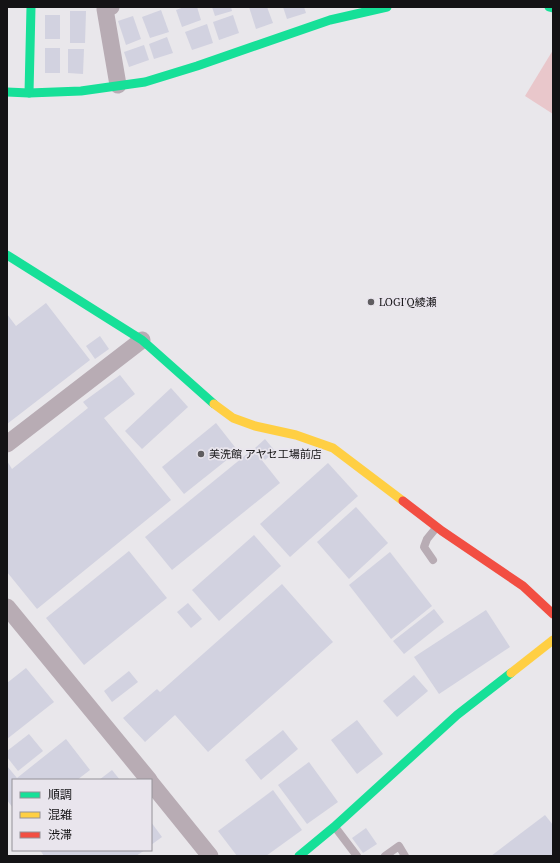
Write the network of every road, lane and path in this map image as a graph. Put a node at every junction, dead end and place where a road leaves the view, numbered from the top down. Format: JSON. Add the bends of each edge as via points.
{"nodes":[{"id":1,"x":31,"y":7,"type":"edge"},
{"id":2,"x":387,"y":7,"type":"edge"},
{"id":3,"x":549,"y":7,"type":"edge"},
{"id":4,"x":107,"y":8,"type":"edge"},
{"id":5,"x":553,"y":8,"type":"edge"},
{"id":6,"x":118,"y":85,"type":"junction"},
{"id":7,"x":7,"y":92,"type":"edge"},
{"id":8,"x":29,"y":93,"type":"junction"},
{"id":9,"x":7,"y":255,"type":"edge"},
{"id":10,"x":142,"y":340,"type":"junction"},
{"id":11,"x":7,"y":444,"type":"edge"},
{"id":12,"x":437,"y":527,"type":"junction"},
{"id":13,"x":433,"y":560,"type":"dead end"},
{"id":14,"x":7,"y":607,"type":"edge"},
{"id":15,"x":553,"y":614,"type":"edge"},
{"id":16,"x":553,"y":640,"type":"edge"},
{"id":17,"x":148,"y":779,"type":"edge"},
{"id":18,"x":152,"y":784,"type":"edge"},
{"id":19,"x":334,"y":827,"type":"junction"},
{"id":20,"x":210,"y":856,"type":"edge"},
{"id":21,"x":299,"y":856,"type":"edge"},
{"id":22,"x":357,"y":856,"type":"edge"},
{"id":23,"x":385,"y":856,"type":"edge"},
{"id":24,"x":405,"y":856,"type":"edge"}],
"edges":[{"from":1,"to":8,"type":"street"},
{"from":2,"to":6,"type":"street","via":[[330,20],[145,82]]},
{"from":3,"to":5,"type":"street"},
{"from":4,"to":6,"type":"street"},
{"from":6,"to":8,"type":"street","via":[[80,91]]},
{"from":7,"to":8,"type":"street"},
{"from":9,"to":10,"type":"street"},
{"from":10,"to":11,"type":"street"},
{"from":10,"to":12,"type":"street","via":[[233,418],[333,448]]},
{"from":12,"to":13,"type":"lane","via":[[424,547]]},
{"from":12,"to":15,"type":"street","via":[[523,586]]},
{"from":14,"to":17,"type":"street"},
{"from":16,"to":19,"type":"street","via":[[456,716]]},
{"from":18,"to":20,"type":"street"},
{"from":19,"to":21,"type":"street"},
{"from":19,"to":22,"type":"lane"},
{"from":23,"to":24,"type":"lane","via":[[399,846]]}]}
